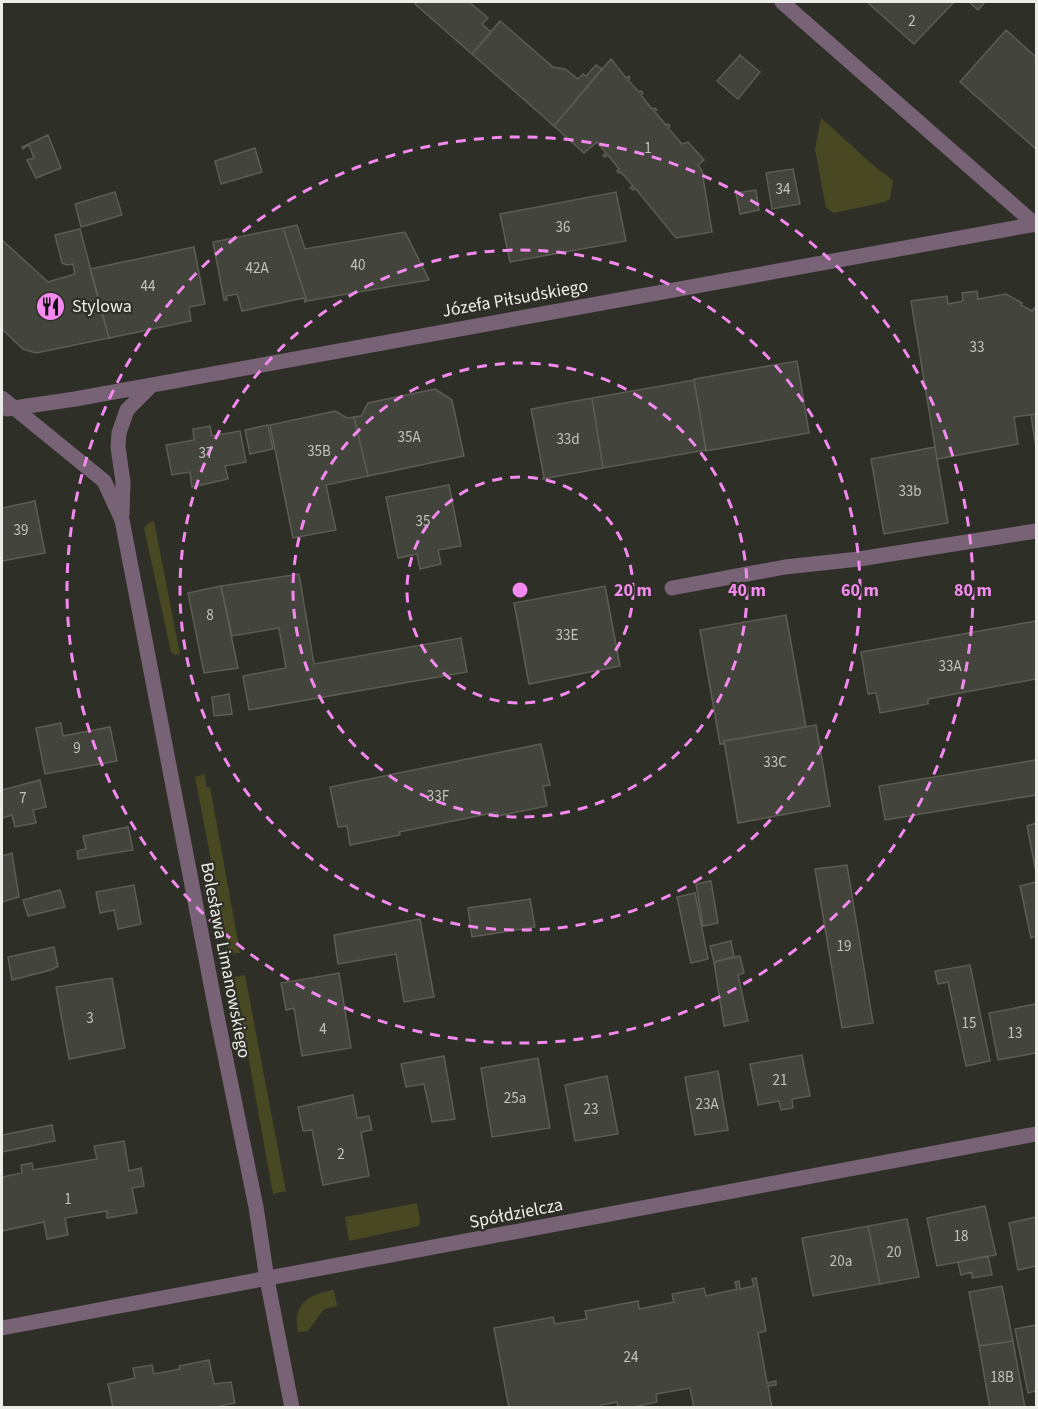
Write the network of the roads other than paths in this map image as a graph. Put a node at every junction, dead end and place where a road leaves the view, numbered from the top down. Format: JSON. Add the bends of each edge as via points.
{"nodes":[{"id":1,"x":782,"y":2,"type":"edge"},
{"id":2,"x":1036,"y":224,"type":"edge"},
{"id":3,"x":153,"y":384,"type":"junction"},
{"id":4,"x":5,"y":406,"type":"edge"},
{"id":5,"x":122,"y":520,"type":"junction"},
{"id":6,"x":1036,"y":531,"type":"edge"},
{"id":7,"x":672,"y":588,"type":"dead end"},
{"id":8,"x":1036,"y":1134,"type":"edge"},
{"id":9,"x":267,"y":1279,"type":"junction"},
{"id":10,"x":2,"y":1328,"type":"edge"},
{"id":11,"x":292,"y":1407,"type":"edge"}],
"edges":[{"from":1,"to":2,"type":"street"},
{"from":2,"to":3,"type":"street","name":"Józefa Piłsudskiego"},
{"from":3,"to":4,"type":"street","name":"Józefa Piłsudskiego","via":[[75,399]]},
{"from":3,"to":5,"type":"street","name":"Bolesława Limanowskiego","via":[[127,410],[118,433]]},
{"from":4,"to":5,"type":"street","name":"Bolesława Limanowskiego","via":[[104,481]]},
{"from":5,"to":9,"type":"street","name":"Bolesława Limanowskiego"},
{"from":6,"to":7,"type":"street","via":[[785,567]]},
{"from":8,"to":9,"type":"street","name":"Spółdzielcza"},
{"from":9,"to":10,"type":"street","name":"Spółdzielcza"},
{"from":9,"to":11,"type":"street","name":"Bolesława Limanowskiego"}]}
